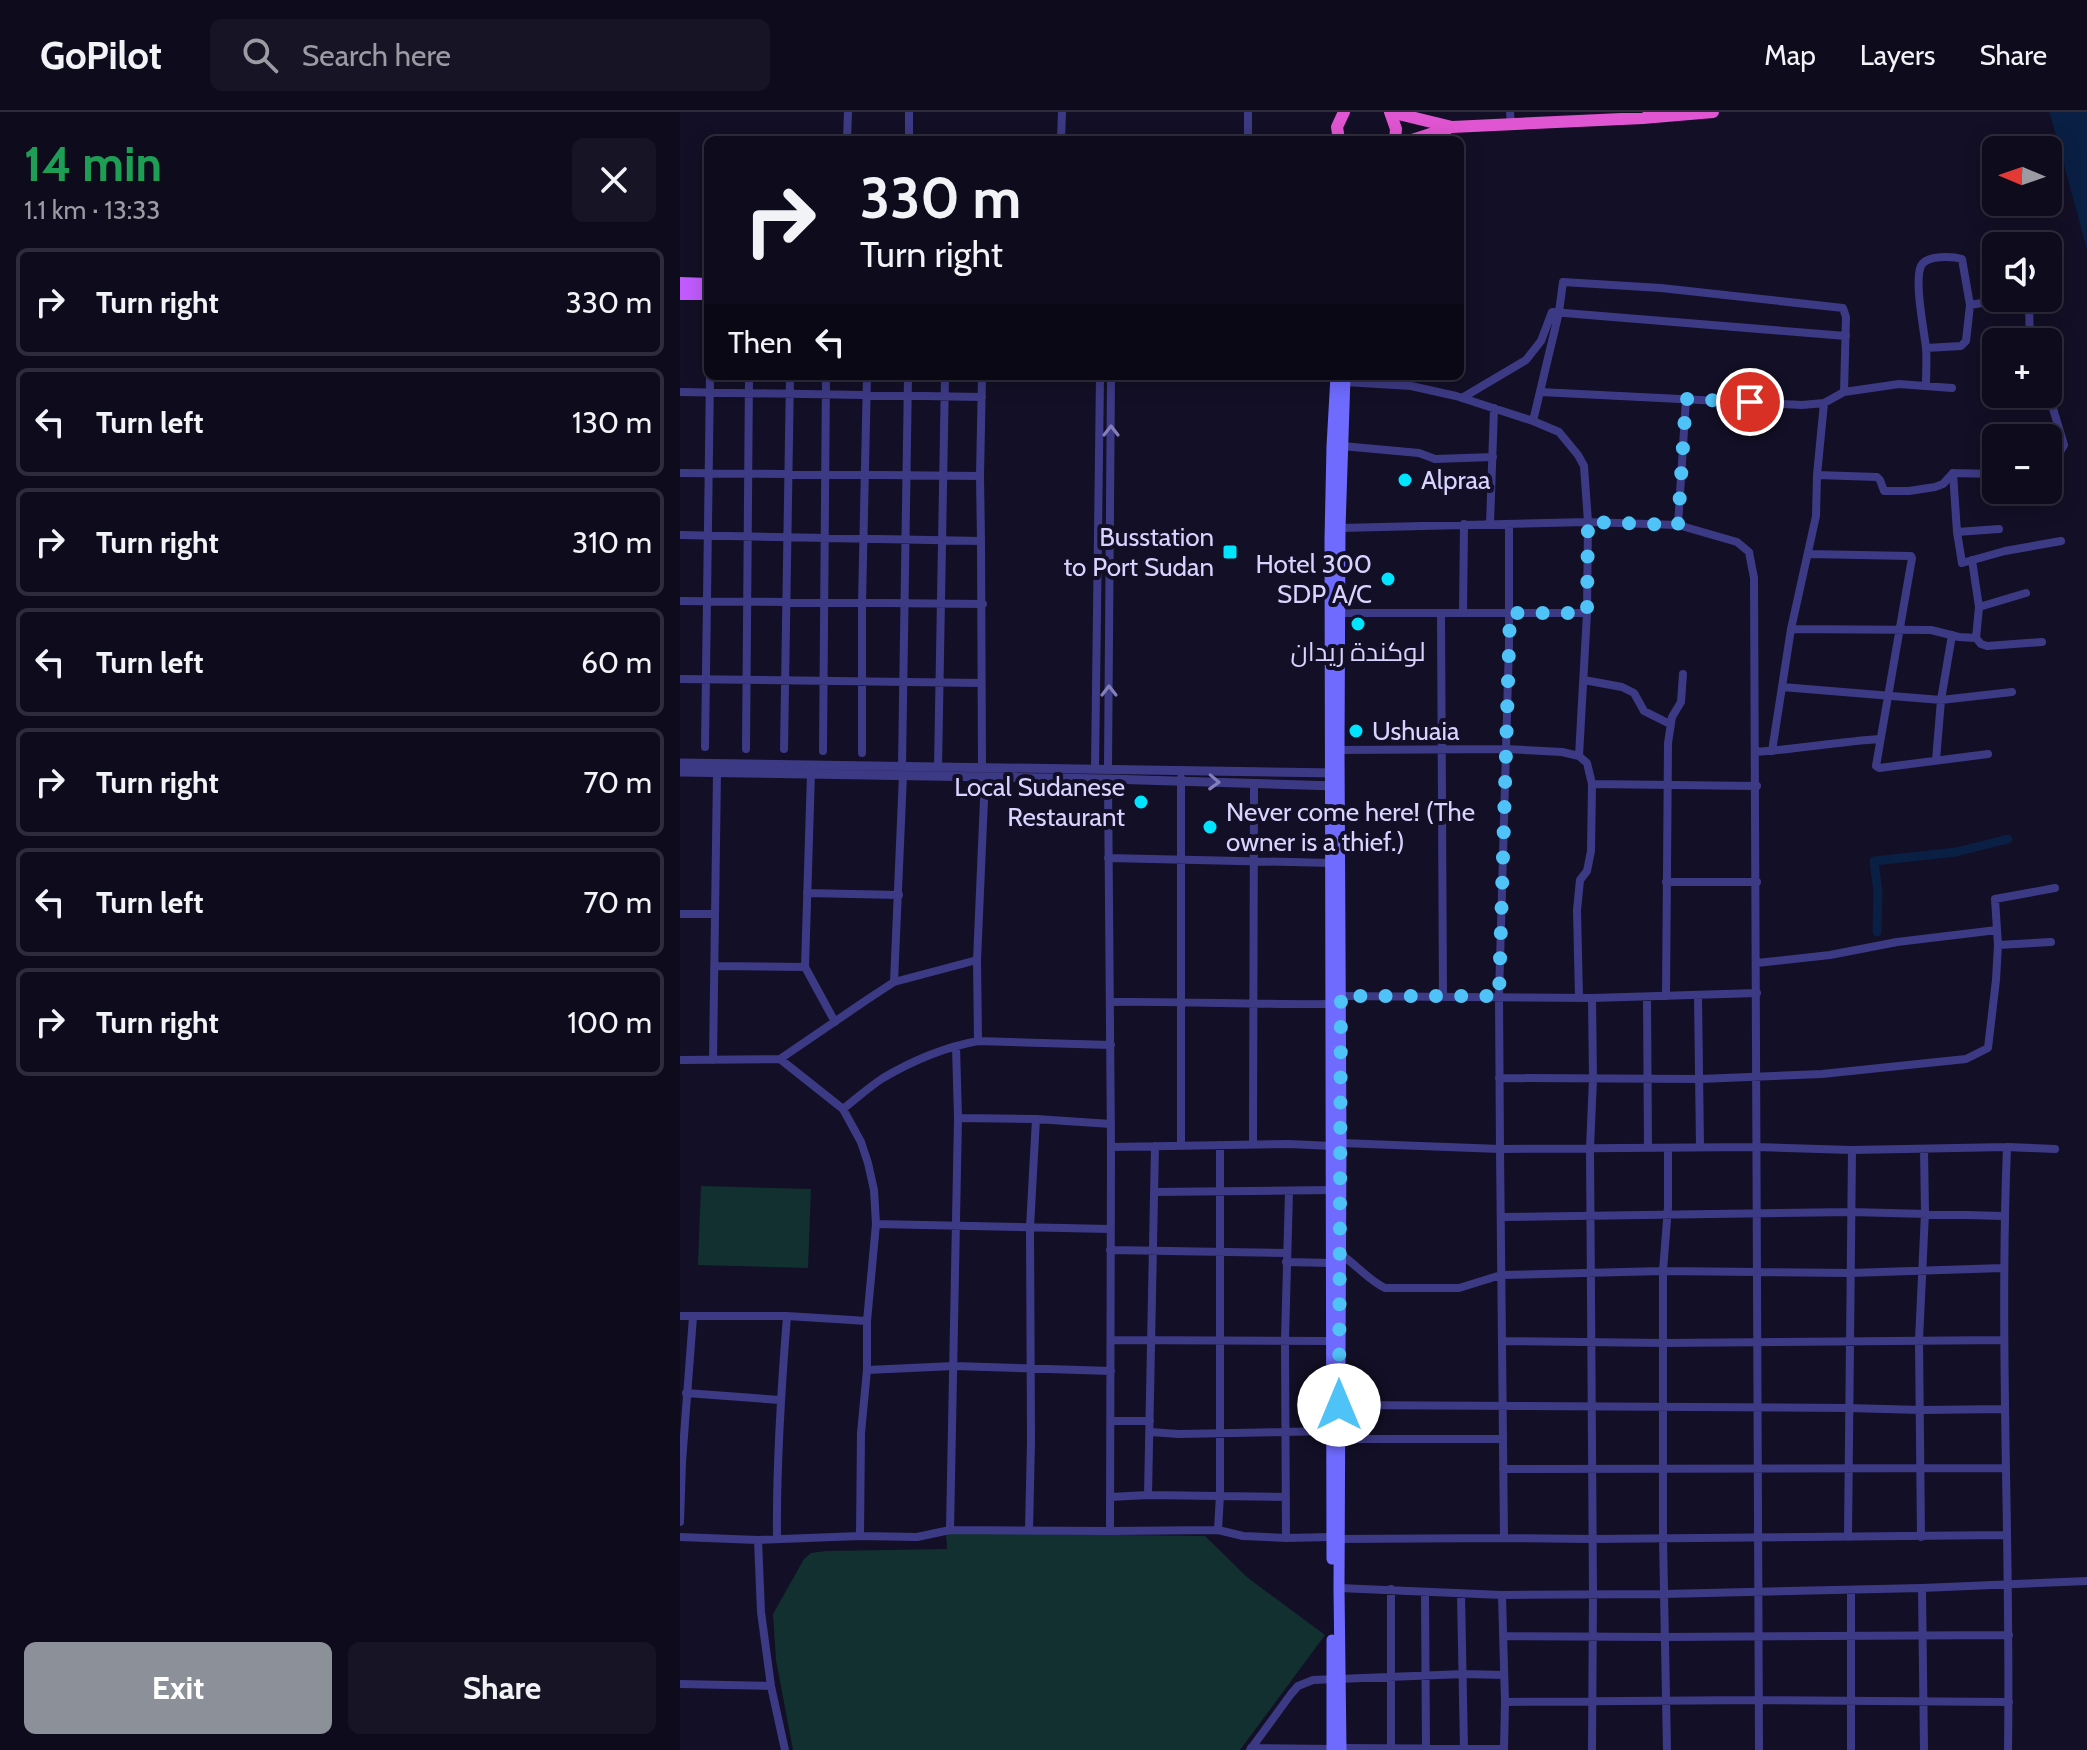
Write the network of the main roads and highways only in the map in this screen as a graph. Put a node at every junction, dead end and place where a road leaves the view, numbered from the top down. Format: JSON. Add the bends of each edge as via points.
{"nodes":[{"id":1,"x":1344,"y":112,"type":"edge"},
{"id":2,"x":1390,"y":112,"type":"edge"},
{"id":3,"x":1713,"y":112,"type":"edge"},
{"id":4,"x":1510,"y":118,"type":"edge"},
{"id":5,"x":1452,"y":127,"type":"junction"},
{"id":6,"x":1335,"y":136,"type":"edge"},
{"id":7,"x":1395,"y":136,"type":"edge"},
{"id":8,"x":1424,"y":136,"type":"edge"},
{"id":9,"x":680,"y":283,"type":"edge"},
{"id":10,"x":704,"y":284,"type":"edge"},
{"id":11,"x":680,"y":294,"type":"edge"},
{"id":12,"x":704,"y":294,"type":"edge"},
{"id":13,"x":1342,"y":380,"type":"edge"},
{"id":14,"x":1342,"y":380,"type":"edge"},
{"id":15,"x":1335,"y":779,"type":"junction"},
{"id":16,"x":1335,"y":999,"type":"junction"},
{"id":17,"x":1337,"y":1144,"type":"junction"},
{"id":18,"x":1335,"y":1435,"type":"junction"},
{"id":19,"x":1336,"y":1538,"type":"junction"},
{"id":20,"x":1336,"y":1679,"type":"junction"},
{"id":21,"x":1337,"y":1749,"type":"edge"}],
"edges":[{"from":1,"to":6,"type":"highway"},
{"from":2,"to":5,"type":"highway"},
{"from":2,"to":7,"type":"highway"},
{"from":3,"to":4,"type":"highway"},
{"from":4,"to":5,"type":"highway"},
{"from":5,"to":8,"type":"highway"},
{"from":9,"to":10,"type":"main road"},
{"from":11,"to":12,"type":"main road"},
{"from":13,"to":15,"type":"main road"},
{"from":14,"to":15,"type":"main road","via":[[1332,446],[1330,539]]},
{"from":15,"to":16,"type":"main road"},
{"from":15,"to":16,"type":"main road"},
{"from":16,"to":17,"type":"main road"},
{"from":17,"to":18,"type":"main road"},
{"from":17,"to":18,"type":"main road","via":[[1331,1263]]},
{"from":18,"to":19,"type":"main road"},
{"from":19,"to":20,"type":"main road"},
{"from":19,"to":20,"type":"main road"},
{"from":20,"to":21,"type":"main road"}]}
